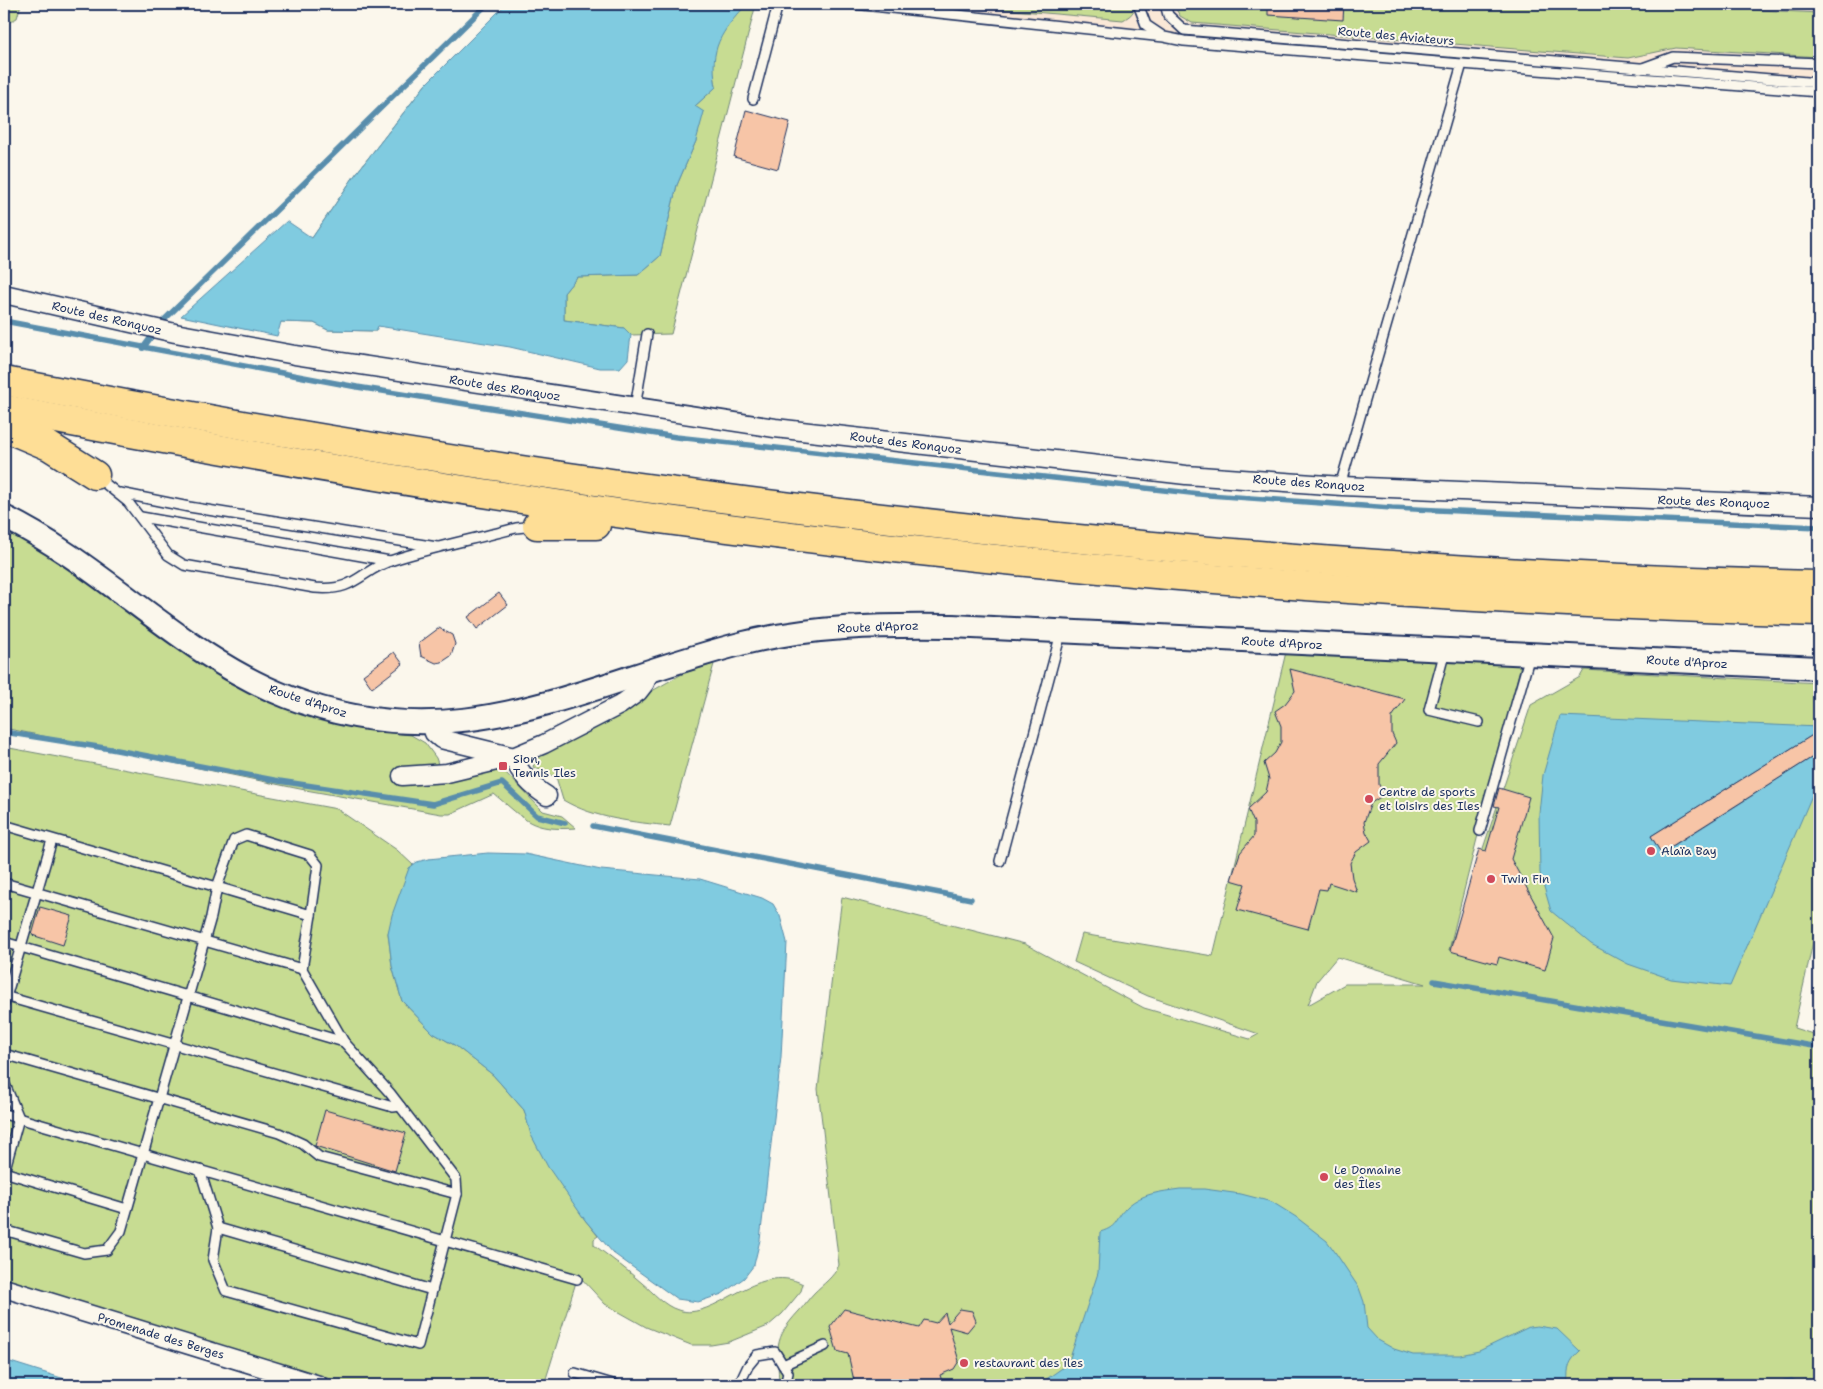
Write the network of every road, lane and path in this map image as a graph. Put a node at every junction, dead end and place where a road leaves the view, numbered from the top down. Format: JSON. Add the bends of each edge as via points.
{"nodes":[{"id":1,"x":778,"y":4,"type":"edge"},
{"id":2,"x":854,"y":4,"type":"edge"},
{"id":3,"x":1165,"y":4,"type":"edge"},
{"id":4,"x":1140,"y":6,"type":"edge"},
{"id":5,"x":1164,"y":36,"type":"junction"},
{"id":6,"x":1819,"y":63,"type":"edge"},
{"id":7,"x":1462,"y":64,"type":"junction"},
{"id":8,"x":1640,"y":69,"type":"junction"},
{"id":9,"x":1819,"y":84,"type":"edge"},
{"id":10,"x":1819,"y":92,"type":"edge"},
{"id":11,"x":753,"y":100,"type":"dead end"},
{"id":12,"x":4,"y":294,"type":"edge"},
{"id":13,"x":647,"y":334,"type":"dead end"},
{"id":14,"x":4,"y":381,"type":"edge"},
{"id":15,"x":635,"y":408,"type":"junction"},
{"id":16,"x":4,"y":409,"type":"edge"},
{"id":17,"x":4,"y":427,"type":"edge"},
{"id":18,"x":95,"y":475,"type":"joint"},
{"id":19,"x":1342,"y":486,"type":"junction"},
{"id":20,"x":120,"y":493,"type":"junction"},
{"id":21,"x":1819,"y":506,"type":"edge"},
{"id":22,"x":4,"y":517,"type":"edge"},
{"id":23,"x":141,"y":517,"type":"junction"},
{"id":24,"x":537,"y":525,"type":"joint"},
{"id":25,"x":768,"y":533,"type":"junction"},
{"id":26,"x":441,"y":548,"type":"junction"},
{"id":27,"x":390,"y":561,"type":"junction"},
{"id":28,"x":1819,"y":585,"type":"edge"},
{"id":29,"x":1819,"y":612,"type":"edge"},
{"id":30,"x":1061,"y":632,"type":"junction"},
{"id":31,"x":1445,"y":651,"type":"junction"},
{"id":32,"x":1530,"y":654,"type":"junction"},
{"id":33,"x":1819,"y":668,"type":"edge"},
{"id":34,"x":650,"y":672,"type":"junction"},
{"id":35,"x":431,"y":722,"type":"junction"},
{"id":36,"x":1479,"y":722,"type":"dead end"},
{"id":37,"x":512,"y":757,"type":"junction"},
{"id":38,"x":402,"y":776,"type":"dead end"},
{"id":39,"x":547,"y":796,"type":"dead end"},
{"id":40,"x":4,"y":825,"type":"edge"},
{"id":41,"x":1480,"y":831,"type":"dead end"},
{"id":42,"x":52,"y":840,"type":"junction"},
{"id":43,"x":1000,"y":861,"type":"dead end"},
{"id":44,"x":4,"y":883,"type":"edge"},
{"id":45,"x":217,"y":888,"type":"junction"},
{"id":46,"x":36,"y":892,"type":"junction"},
{"id":47,"x":311,"y":915,"type":"junction"},
{"id":48,"x":204,"y":940,"type":"junction"},
{"id":49,"x":4,"y":942,"type":"edge"},
{"id":50,"x":20,"y":947,"type":"junction"},
{"id":51,"x":302,"y":969,"type":"junction"},
{"id":52,"x":188,"y":997,"type":"junction"},
{"id":53,"x":4,"y":999,"type":"edge"},
{"id":54,"x":344,"y":1042,"type":"junction"},
{"id":55,"x":174,"y":1046,"type":"junction"},
{"id":56,"x":4,"y":1054,"type":"edge"},
{"id":57,"x":4,"y":1082,"type":"edge"},
{"id":58,"x":159,"y":1098,"type":"junction"},
{"id":59,"x":400,"y":1106,"type":"junction"},
{"id":60,"x":4,"y":1114,"type":"edge"},
{"id":61,"x":19,"y":1118,"type":"junction"},
{"id":62,"x":143,"y":1154,"type":"junction"},
{"id":63,"x":200,"y":1170,"type":"junction"},
{"id":64,"x":4,"y":1172,"type":"edge"},
{"id":65,"x":457,"y":1194,"type":"junction"},
{"id":66,"x":128,"y":1209,"type":"junction"},
{"id":67,"x":218,"y":1228,"type":"junction"},
{"id":68,"x":4,"y":1230,"type":"edge"},
{"id":69,"x":445,"y":1241,"type":"junction"},
{"id":70,"x":577,"y":1279,"type":"dead end"},
{"id":71,"x":4,"y":1288,"type":"edge"},
{"id":72,"x":432,"y":1290,"type":"junction"},
{"id":73,"x":825,"y":1346,"type":"dead end"},
{"id":74,"x":783,"y":1364,"type":"junction"},
{"id":75,"x":575,"y":1373,"type":"dead end"},
{"id":76,"x":319,"y":1385,"type":"edge"},
{"id":77,"x":616,"y":1385,"type":"edge"},
{"id":78,"x":739,"y":1385,"type":"edge"},
{"id":79,"x":785,"y":1385,"type":"edge"}],
"edges":[{"from":1,"to":11,"type":"lane"},
{"from":2,"to":5,"type":"lane","name":"Route des Aviateurs"},
{"from":3,"to":8,"type":"lane","name":"Route des Aviateurs","via":[[1168,15],[1184,30]]},
{"from":4,"to":5,"type":"lane","via":[[1146,25]]},
{"from":5,"to":7,"type":"lane","name":"Route des Aviateurs","via":[[1198,42]]},
{"from":6,"to":8,"type":"lane","via":[[1673,57]]},
{"from":7,"to":10,"type":"lane","name":"Route des Aviateurs"},
{"from":7,"to":19,"type":"lane","name":"Route des Aviateurs"},
{"from":8,"to":9,"type":"lane","name":"Route des Aviateurs"},
{"from":12,"to":15,"type":"street","name":"Route des Ronquoz","via":[[175,333],[295,355]]},
{"from":13,"to":15,"type":"lane"},
{"from":14,"to":28,"type":"highway","via":[[430,457],[662,491],[896,520],[1092,541],[1311,559]]},
{"from":15,"to":19,"type":"street","name":"Route des Ronquoz","via":[[775,428],[1091,464]]},
{"from":16,"to":25,"type":"highway","via":[[373,476]]},
{"from":17,"to":18,"type":"highway","via":[[49,446]]},
{"from":18,"to":20,"type":"lane"},
{"from":19,"to":21,"type":"street","name":"Route des Ronquoz"},
{"from":20,"to":23,"type":"lane"},
{"from":20,"to":26,"type":"lane"},
{"from":22,"to":35,"type":"street","name":"Route d'Aproz","via":[[37,534],[202,652],[248,680],[336,712],[376,719]]},
{"from":23,"to":27,"type":"lane"},
{"from":23,"to":27,"type":"lane","via":[[168,555],[184,565],[306,587],[344,587]]},
{"from":24,"to":25,"type":"highway"},
{"from":24,"to":26,"type":"lane"},
{"from":25,"to":29,"type":"highway","via":[[1064,566],[1310,587]]},
{"from":26,"to":27,"type":"lane"},
{"from":30,"to":31,"type":"street","name":"Route d'Aproz"},
{"from":30,"to":34,"type":"street","name":"Route d'Aproz","via":[[942,626],[840,628],[744,643]]},
{"from":30,"to":43,"type":"lane"},
{"from":31,"to":32,"type":"street","name":"Route d'Aproz"},
{"from":31,"to":36,"type":"lane","via":[[1429,710]]},
{"from":32,"to":33,"type":"street","name":"Route d'Aproz"},
{"from":32,"to":41,"type":"lane"},
{"from":34,"to":35,"type":"street","name":"Route d'Aproz","via":[[500,716]]},
{"from":34,"to":37,"type":"street","via":[[638,692],[620,705]]},
{"from":35,"to":37,"type":"street","via":[[440,739]]},
{"from":37,"to":38,"type":"street","via":[[446,773]]},
{"from":37,"to":39,"type":"street","via":[[520,773]]},
{"from":40,"to":42,"type":"lane"},
{"from":42,"to":45,"type":"lane"},
{"from":42,"to":46,"type":"lane"},
{"from":44,"to":46,"type":"lane"},
{"from":45,"to":47,"type":"lane"},
{"from":45,"to":47,"type":"lane","via":[[234,840],[246,835],[310,855],[318,865]]},
{"from":45,"to":48,"type":"lane"},
{"from":46,"to":48,"type":"lane"},
{"from":46,"to":50,"type":"lane"},
{"from":47,"to":51,"type":"lane"},
{"from":48,"to":51,"type":"lane"},
{"from":48,"to":52,"type":"lane"},
{"from":49,"to":50,"type":"lane"},
{"from":50,"to":52,"type":"lane"},
{"from":50,"to":53,"type":"lane"},
{"from":51,"to":54,"type":"lane"},
{"from":52,"to":54,"type":"lane"},
{"from":52,"to":55,"type":"lane"},
{"from":53,"to":55,"type":"lane"},
{"from":54,"to":59,"type":"lane"},
{"from":55,"to":58,"type":"lane"},
{"from":55,"to":59,"type":"lane"},
{"from":56,"to":58,"type":"lane"},
{"from":57,"to":61,"type":"lane"},
{"from":58,"to":62,"type":"lane"},
{"from":58,"to":65,"type":"lane","via":[[279,1133],[303,1144],[319,1157]]},
{"from":59,"to":65,"type":"lane","via":[[456,1179]]},
{"from":60,"to":61,"type":"lane"},
{"from":61,"to":62,"type":"lane"},
{"from":61,"to":64,"type":"lane"},
{"from":62,"to":63,"type":"lane"},
{"from":62,"to":66,"type":"lane"},
{"from":63,"to":67,"type":"lane"},
{"from":63,"to":69,"type":"lane"},
{"from":64,"to":66,"type":"lane"},
{"from":65,"to":69,"type":"lane"},
{"from":66,"to":68,"type":"lane","via":[[121,1231],[107,1250],[84,1252]]},
{"from":67,"to":72,"type":"lane"},
{"from":67,"to":72,"type":"lane","via":[[213,1260],[226,1291],[418,1344]]},
{"from":69,"to":70,"type":"lane"},
{"from":69,"to":72,"type":"lane"},
{"from":71,"to":76,"type":"street","name":"Promenade des Berges"},
{"from":73,"to":74,"type":"lane"},
{"from":74,"to":78,"type":"lane","via":[[775,1352],[757,1355]]},
{"from":74,"to":79,"type":"lane","via":[[788,1373]]},
{"from":75,"to":77,"type":"lane"}]}
